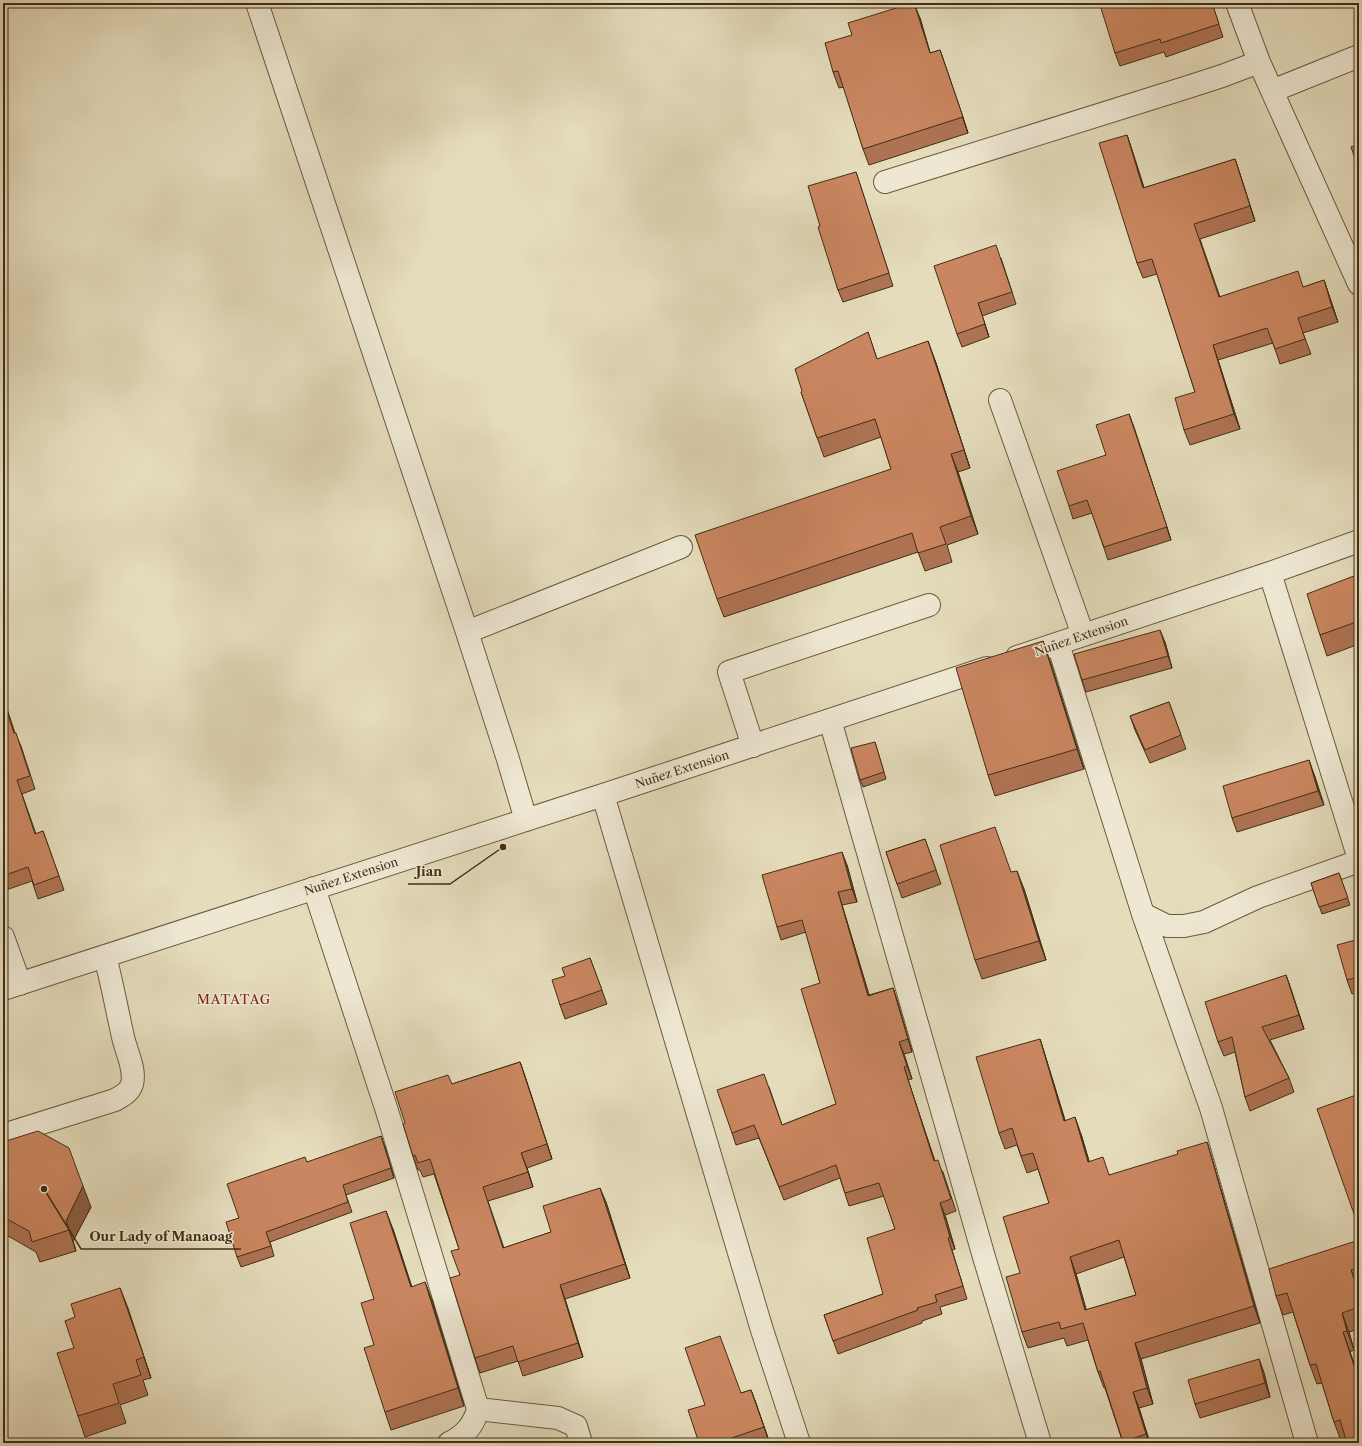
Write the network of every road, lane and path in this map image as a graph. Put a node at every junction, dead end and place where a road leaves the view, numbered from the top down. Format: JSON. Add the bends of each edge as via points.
{"nodes":[{"id":1,"x":257,"y":3,"type":"edge"},
{"id":2,"x":1237,"y":3,"type":"edge"},
{"id":3,"x":1359,"y":56,"type":"edge"},
{"id":4,"x":1259,"y":62,"type":"junction"},
{"id":5,"x":1272,"y":90,"type":"junction"},
{"id":6,"x":885,"y":182,"type":"dead end"},
{"id":7,"x":1359,"y":284,"type":"edge"},
{"id":8,"x":1000,"y":400,"type":"dead end"},
{"id":9,"x":1359,"y":542,"type":"edge"},
{"id":10,"x":681,"y":547,"type":"dead end"},
{"id":11,"x":1270,"y":573,"type":"junction"},
{"id":12,"x":930,"y":605,"type":"dead end"},
{"id":13,"x":467,"y":632,"type":"junction"},
{"id":14,"x":1083,"y":635,"type":"junction"},
{"id":15,"x":1058,"y":644,"type":"junction"},
{"id":16,"x":830,"y":720,"type":"junction"},
{"id":17,"x":753,"y":746,"type":"junction"},
{"id":18,"x":603,"y":795,"type":"junction"},
{"id":19,"x":526,"y":820,"type":"junction"},
{"id":20,"x":1359,"y":860,"type":"edge"},
{"id":21,"x":314,"y":888,"type":"junction"},
{"id":22,"x":1143,"y":914,"type":"junction"},
{"id":23,"x":3,"y":937,"type":"edge"},
{"id":24,"x":105,"y":956,"type":"junction"},
{"id":25,"x":11,"y":986,"type":"edge"},
{"id":26,"x":3,"y":1135,"type":"edge"},
{"id":27,"x":478,"y":1409,"type":"junction"},
{"id":28,"x":449,"y":1443,"type":"edge"},
{"id":29,"x":582,"y":1443,"type":"edge"},
{"id":30,"x":798,"y":1443,"type":"edge"},
{"id":31,"x":1040,"y":1443,"type":"edge"},
{"id":32,"x":1307,"y":1443,"type":"edge"}],
"edges":[{"from":1,"to":13,"type":"street"},
{"from":2,"to":4,"type":"street"},
{"from":3,"to":5,"type":"street"},
{"from":4,"to":5,"type":"street"},
{"from":4,"to":6,"type":"street","via":[[1195,85]]},
{"from":5,"to":7,"type":"street"},
{"from":8,"to":14,"type":"street"},
{"from":9,"to":11,"type":"street","name":"Nuñez Extension"},
{"from":10,"to":13,"type":"street"},
{"from":11,"to":14,"type":"street","name":"Nuñez Extension"},
{"from":11,"to":20,"type":"street"},
{"from":12,"to":17,"type":"street","via":[[729,672]]},
{"from":13,"to":19,"type":"street"},
{"from":14,"to":15,"type":"street","name":"Nuñez Extension"},
{"from":15,"to":16,"type":"street","name":"Nuñez Extension"},
{"from":15,"to":22,"type":"street"},
{"from":16,"to":17,"type":"street","name":"Nuñez Extension"},
{"from":16,"to":31,"type":"street"},
{"from":17,"to":18,"type":"street","name":"Nuñez Extension"},
{"from":18,"to":19,"type":"street","name":"Nuñez Extension"},
{"from":18,"to":30,"type":"street"},
{"from":19,"to":21,"type":"street","name":"Nuñez Extension"},
{"from":20,"to":22,"type":"street","via":[[1258,898],[1204,922],[1167,926]]},
{"from":21,"to":24,"type":"street","name":"Nuñez Extension"},
{"from":21,"to":27,"type":"street","via":[[387,1111]]},
{"from":22,"to":32,"type":"street","via":[[1211,1108]]},
{"from":23,"to":25,"type":"street"},
{"from":24,"to":25,"type":"street","name":"Nuñez Extension"},
{"from":24,"to":26,"type":"street","via":[[133,1074],[129,1091],[115,1100]]},
{"from":27,"to":28,"type":"street","via":[[470,1429]]},
{"from":27,"to":29,"type":"street","via":[[558,1418],[576,1426]]}]}
